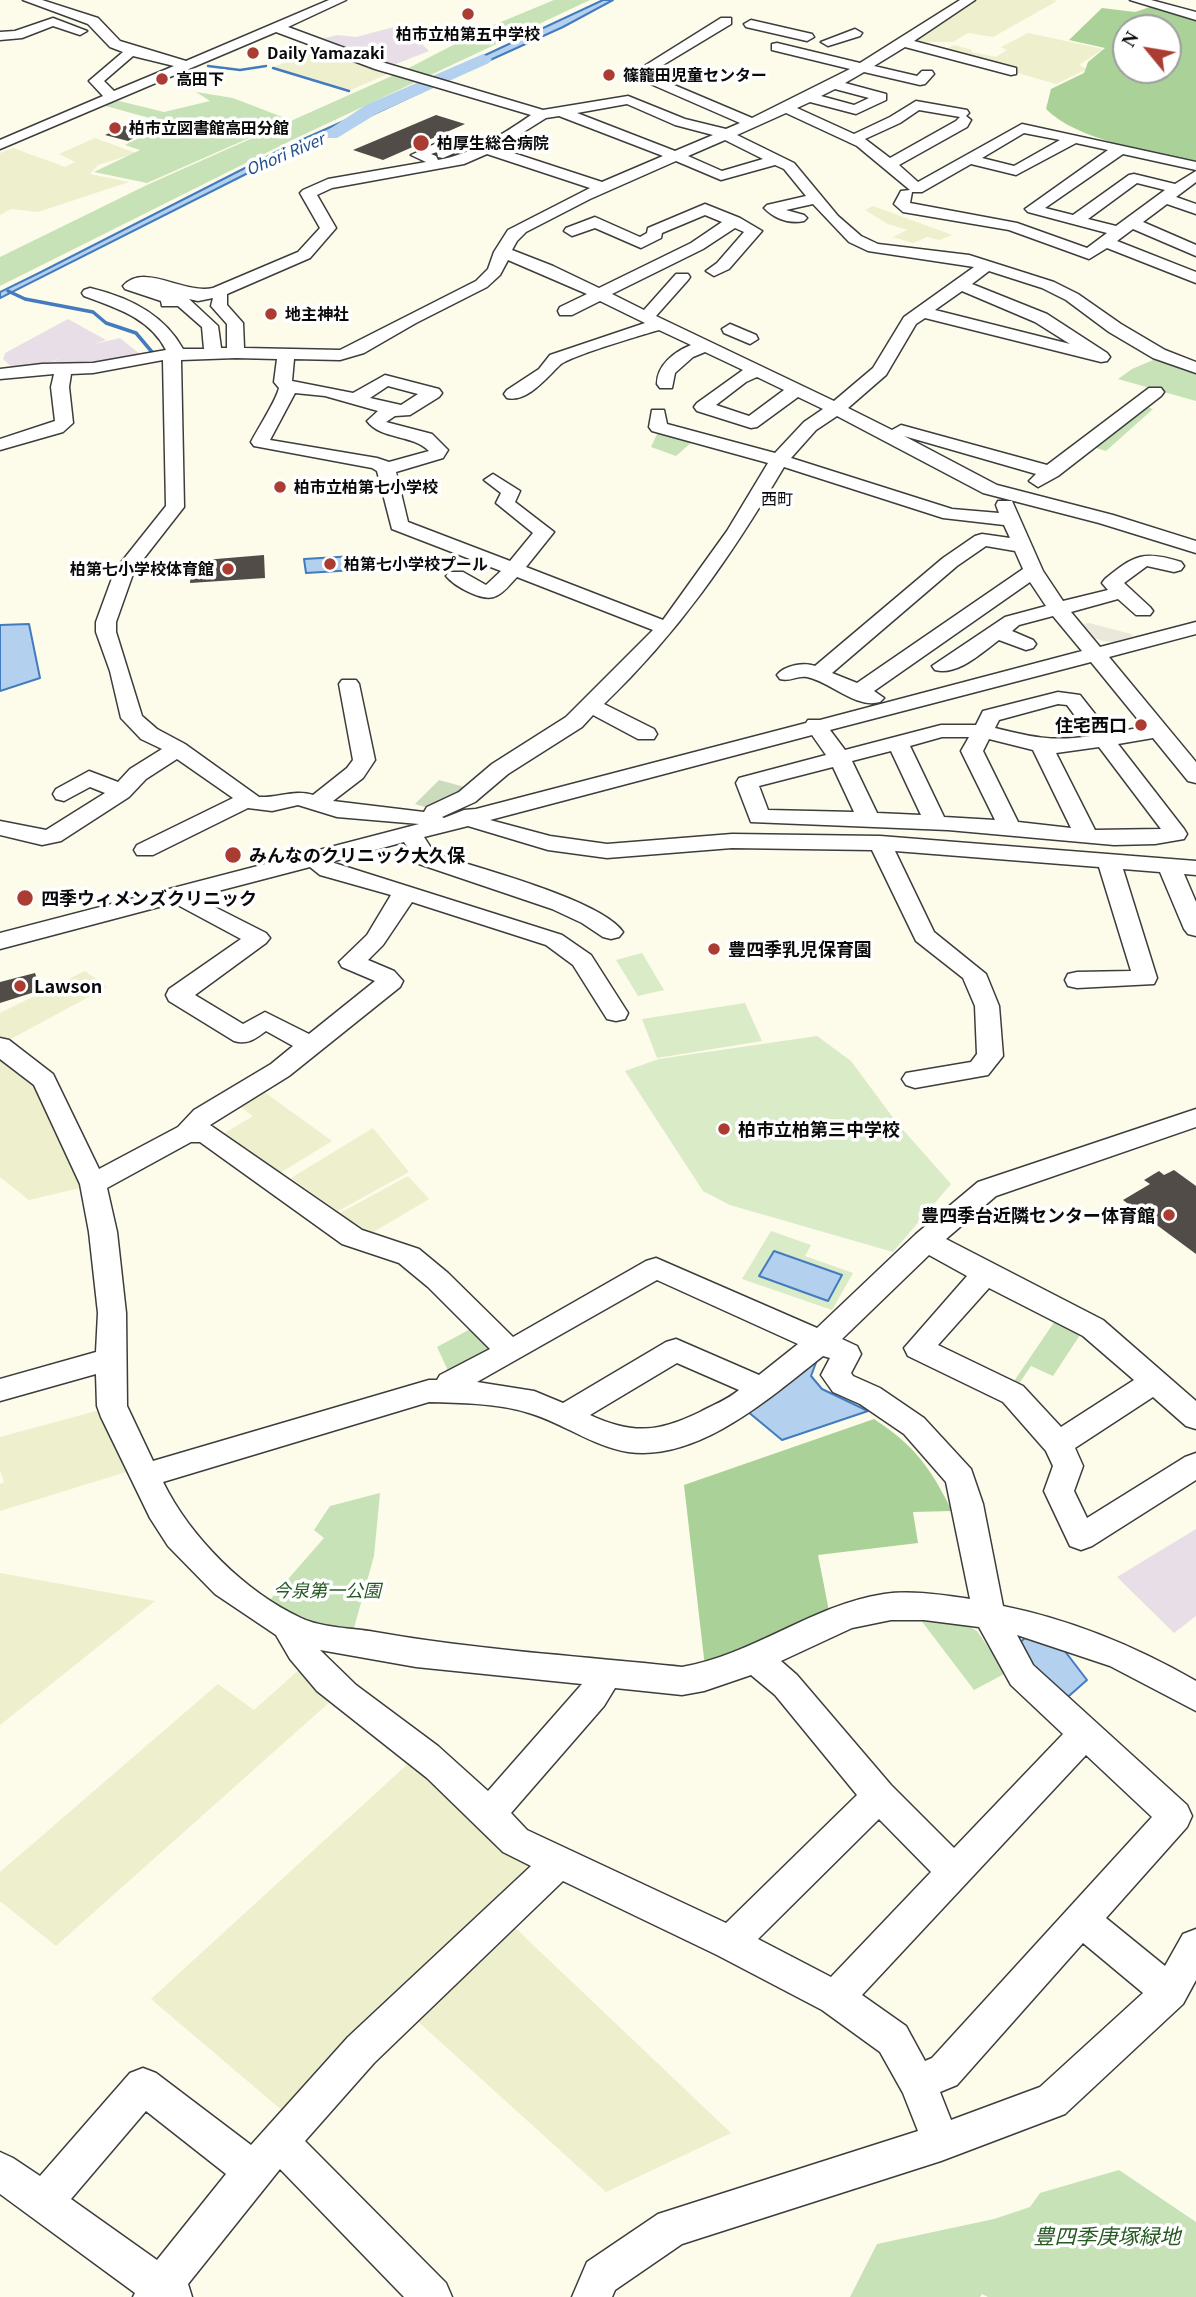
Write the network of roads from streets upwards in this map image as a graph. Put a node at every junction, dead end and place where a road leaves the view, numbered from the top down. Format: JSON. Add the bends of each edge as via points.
{"nodes":[{"id":1,"x":63,"y":0,"type":"edge"},
{"id":2,"x":340,"y":0,"type":"edge"},
{"id":3,"x":969,"y":0,"type":"edge"},
{"id":4,"x":1136,"y":0,"type":"edge"},
{"id":5,"x":25,"y":5,"type":"edge"},
{"id":6,"x":49,"y":6,"type":"junction"},
{"id":7,"x":1196,"y":16,"type":"edge"},
{"id":8,"x":726,"y":21,"type":"dead end"},
{"id":9,"x":53,"y":22,"type":"junction"},
{"id":10,"x":278,"y":27,"type":"junction"},
{"id":11,"x":753,"y":29,"type":"dead end"},
{"id":12,"x":855,"y":33,"type":"dead end"},
{"id":13,"x":105,"y":35,"type":"junction"},
{"id":14,"x":0,"y":36,"type":"edge"},
{"id":15,"x":828,"y":42,"type":"junction"},
{"id":16,"x":905,"y":43,"type":"junction"},
{"id":17,"x":846,"y":46,"type":"junction"},
{"id":18,"x":777,"y":47,"type":"dead end"},
{"id":19,"x":653,"y":51,"type":"dead end"},
{"id":20,"x":105,"y":54,"type":"dead end"},
{"id":21,"x":131,"y":54,"type":"junction"},
{"id":22,"x":672,"y":55,"type":"junction"},
{"id":23,"x":886,"y":55,"type":"junction"},
{"id":24,"x":823,"y":58,"type":"junction"},
{"id":25,"x":186,"y":65,"type":"junction"},
{"id":26,"x":863,"y":68,"type":"junction"},
{"id":27,"x":1011,"y":71,"type":"dead end"},
{"id":28,"x":928,"y":74,"type":"dead end"},
{"id":29,"x":834,"y":84,"type":"junction"},
{"id":30,"x":908,"y":88,"type":"dead end"},
{"id":31,"x":111,"y":97,"type":"junction"},
{"id":32,"x":809,"y":97,"type":"junction"},
{"id":33,"x":585,"y":108,"type":"junction"},
{"id":34,"x":786,"y":108,"type":"junction"},
{"id":35,"x":560,"y":112,"type":"junction"},
{"id":36,"x":542,"y":114,"type":"junction"},
{"id":37,"x":667,"y":117,"type":"junction"},
{"id":38,"x":967,"y":118,"type":"junction"},
{"id":39,"x":499,"y":120,"type":"dead end"},
{"id":40,"x":752,"y":123,"type":"junction"},
{"id":41,"x":1000,"y":128,"type":"dead end"},
{"id":42,"x":1022,"y":128,"type":"junction"},
{"id":43,"x":513,"y":134,"type":"junction"},
{"id":44,"x":725,"y":135,"type":"junction"},
{"id":45,"x":1074,"y":138,"type":"junction"},
{"id":46,"x":854,"y":139,"type":"junction"},
{"id":47,"x":0,"y":145,"type":"edge"},
{"id":48,"x":487,"y":149,"type":"junction"},
{"id":49,"x":1120,"y":149,"type":"junction"},
{"id":50,"x":676,"y":156,"type":"junction"},
{"id":51,"x":778,"y":159,"type":"junction"},
{"id":52,"x":970,"y":159,"type":"junction"},
{"id":53,"x":889,"y":164,"type":"junction"},
{"id":54,"x":1196,"y":166,"type":"edge"},
{"id":55,"x":1196,"y":175,"type":"edge"},
{"id":56,"x":721,"y":176,"type":"junction"},
{"id":57,"x":741,"y":185,"type":"dead end"},
{"id":58,"x":602,"y":187,"type":"junction"},
{"id":59,"x":1172,"y":193,"type":"junction"},
{"id":60,"x":906,"y":194,"type":"dead end"},
{"id":61,"x":815,"y":199,"type":"junction"},
{"id":62,"x":1196,"y":209,"type":"edge"},
{"id":63,"x":557,"y":210,"type":"junction"},
{"id":64,"x":799,"y":218,"type":"dead end"},
{"id":65,"x":1076,"y":220,"type":"junction"},
{"id":66,"x":735,"y":221,"type":"junction"},
{"id":67,"x":572,"y":231,"type":"junction"},
{"id":68,"x":1119,"y":232,"type":"junction"},
{"id":69,"x":605,"y":239,"type":"junction"},
{"id":70,"x":1196,"y":251,"type":"edge"},
{"id":71,"x":502,"y":252,"type":"junction"},
{"id":72,"x":987,"y":265,"type":"junction"},
{"id":73,"x":714,"y":271,"type":"dead end"},
{"id":74,"x":682,"y":277,"type":"dead end"},
{"id":75,"x":1196,"y":278,"type":"edge"},
{"id":76,"x":961,"y":285,"type":"junction"},
{"id":77,"x":218,"y":292,"type":"junction"},
{"id":78,"x":90,"y":293,"type":"dead end"},
{"id":79,"x":597,"y":294,"type":"junction"},
{"id":80,"x":185,"y":299,"type":"junction"},
{"id":81,"x":136,"y":309,"type":"junction"},
{"id":82,"x":566,"y":311,"type":"dead end"},
{"id":83,"x":922,"y":312,"type":"junction"},
{"id":84,"x":652,"y":321,"type":"junction"},
{"id":85,"x":730,"y":329,"type":"dead end"},
{"id":86,"x":750,"y":339,"type":"dead end"},
{"id":87,"x":705,"y":346,"type":"junction"},
{"id":88,"x":214,"y":353,"type":"junction"},
{"id":89,"x":236,"y":353,"type":"junction"},
{"id":90,"x":286,"y":354,"type":"junction"},
{"id":91,"x":173,"y":355,"type":"junction"},
{"id":92,"x":127,"y":362,"type":"junction"},
{"id":93,"x":1196,"y":368,"type":"edge"},
{"id":94,"x":63,"y":369,"type":"junction"},
{"id":95,"x":756,"y":371,"type":"junction"},
{"id":96,"x":0,"y":374,"type":"edge"},
{"id":97,"x":135,"y":381,"type":"dead end"},
{"id":98,"x":666,"y":384,"type":"dead end"},
{"id":99,"x":289,"y":387,"type":"junction"},
{"id":100,"x":796,"y":390,"type":"junction"},
{"id":101,"x":1155,"y":392,"type":"dead end"},
{"id":102,"x":513,"y":394,"type":"dead end"},
{"id":103,"x":356,"y":399,"type":"junction"},
{"id":104,"x":834,"y":408,"type":"junction"},
{"id":105,"x":391,"y":410,"type":"junction"},
{"id":106,"x":658,"y":414,"type":"dead end"},
{"id":107,"x":865,"y":424,"type":"junction"},
{"id":108,"x":0,"y":445,"type":"edge"},
{"id":109,"x":959,"y":446,"type":"joint"},
{"id":110,"x":779,"y":460,"type":"junction"},
{"id":111,"x":386,"y":469,"type":"junction"},
{"id":112,"x":1044,"y":477,"type":"junction"},
{"id":113,"x":493,"y":480,"type":"dead end"},
{"id":114,"x":1010,"y":495,"type":"junction"},
{"id":115,"x":1009,"y":520,"type":"junction"},
{"id":116,"x":1022,"y":546,"type":"junction"},
{"id":117,"x":1196,"y":547,"type":"edge"},
{"id":118,"x":1174,"y":566,"type":"dead end"},
{"id":119,"x":514,"y":569,"type":"junction"},
{"id":120,"x":1033,"y":571,"type":"junction"},
{"id":121,"x":456,"y":576,"type":"dead end"},
{"id":122,"x":1122,"y":592,"type":"junction"},
{"id":123,"x":1058,"y":609,"type":"junction"},
{"id":124,"x":1143,"y":611,"type":"dead end"},
{"id":125,"x":666,"y":628,"type":"junction"},
{"id":126,"x":1196,"y":628,"type":"edge"},
{"id":127,"x":997,"y":632,"type":"junction"},
{"id":128,"x":1026,"y":644,"type":"dead end"},
{"id":129,"x":1094,"y":653,"type":"junction"},
{"id":130,"x":942,"y":666,"type":"dead end"},
{"id":131,"x":818,"y":674,"type":"junction"},
{"id":132,"x":787,"y":675,"type":"dead end"},
{"id":133,"x":349,"y":684,"type":"dead end"},
{"id":134,"x":858,"y":692,"type":"junction"},
{"id":135,"x":591,"y":706,"type":"junction"},
{"id":136,"x":885,"y":707,"type":"junction"},
{"id":137,"x":816,"y":725,"type":"junction"},
{"id":138,"x":1158,"y":731,"type":"junction"},
{"id":139,"x":982,"y":732,"type":"junction"},
{"id":140,"x":646,"y":734,"type":"dead end"},
{"id":141,"x":1103,"y":740,"type":"junction"},
{"id":142,"x":898,"y":744,"type":"junction"},
{"id":143,"x":1042,"y":746,"type":"junction"},
{"id":144,"x":177,"y":749,"type":"junction"},
{"id":145,"x":840,"y":759,"type":"junction"},
{"id":146,"x":1196,"y":776,"type":"edge"},
{"id":147,"x":121,"y":792,"type":"junction"},
{"id":148,"x":64,"y":794,"type":"dead end"},
{"id":149,"x":247,"y":800,"type":"junction"},
{"id":150,"x":317,"y":803,"type":"junction"},
{"id":151,"x":472,"y":815,"type":"junction"},
{"id":152,"x":868,"y":818,"type":"junction"},
{"id":153,"x":936,"y":823,"type":"junction"},
{"id":154,"x":423,"y":825,"type":"junction"},
{"id":155,"x":0,"y":828,"type":"edge"},
{"id":156,"x":1010,"y":828,"type":"junction"},
{"id":157,"x":1086,"y":835,"type":"junction"},
{"id":158,"x":880,"y":843,"type":"junction"},
{"id":159,"x":145,"y":850,"type":"dead end"},
{"id":160,"x":316,"y":858,"type":"junction"},
{"id":161,"x":1109,"y":861,"type":"junction"},
{"id":162,"x":1169,"y":867,"type":"junction"},
{"id":163,"x":1196,"y":868,"type":"edge"},
{"id":164,"x":403,"y":891,"type":"junction"},
{"id":165,"x":179,"y":893,"type":"junction"},
{"id":166,"x":1196,"y":929,"type":"edge"},
{"id":167,"x":611,"y":932,"type":"dead end"},
{"id":168,"x":0,"y":941,"type":"edge"},
{"id":169,"x":1077,"y":980,"type":"dead end"},
{"id":170,"x":616,"y":1013,"type":"dead end"},
{"id":171,"x":0,"y":1046,"type":"edge"},
{"id":172,"x":312,"y":1046,"type":"junction"},
{"id":173,"x":915,"y":1079,"type":"dead end"},
{"id":174,"x":1196,"y":1118,"type":"edge"},
{"id":175,"x":187,"y":1133,"type":"junction"},
{"id":176,"x":93,"y":1184,"type":"junction"},
{"id":177,"x":926,"y":1241,"type":"junction"},
{"id":178,"x":985,"y":1274,"type":"junction"},
{"id":179,"x":822,"y":1341,"type":"junction"},
{"id":180,"x":510,"y":1352,"type":"junction"},
{"id":181,"x":110,"y":1359,"type":"junction"},
{"id":182,"x":1153,"y":1382,"type":"junction"},
{"id":183,"x":761,"y":1388,"type":"junction"},
{"id":184,"x":0,"y":1390,"type":"edge"},
{"id":185,"x":449,"y":1391,"type":"junction"},
{"id":186,"x":566,"y":1415,"type":"junction"},
{"id":187,"x":1196,"y":1418,"type":"edge"},
{"id":188,"x":1058,"y":1444,"type":"junction"},
{"id":189,"x":1196,"y":1465,"type":"edge"},
{"id":190,"x":144,"y":1476,"type":"junction"},
{"id":191,"x":989,"y":1616,"type":"junction"},
{"id":192,"x":292,"y":1629,"type":"junction"},
{"id":193,"x":757,"y":1660,"type":"junction"},
{"id":194,"x":605,"y":1675,"type":"junction"},
{"id":195,"x":1196,"y":1697,"type":"edge"},
{"id":196,"x":1085,"y":1733,"type":"junction"},
{"id":197,"x":879,"y":1796,"type":"junction"},
{"id":198,"x":489,"y":1814,"type":"junction"},
{"id":199,"x":559,"y":1862,"type":"junction"},
{"id":200,"x":955,"y":1872,"type":"junction"},
{"id":201,"x":1080,"y":1919,"type":"junction"},
{"id":202,"x":730,"y":1943,"type":"junction"},
{"id":203,"x":1196,"y":1946,"type":"edge"},
{"id":204,"x":1170,"y":1992,"type":"junction"},
{"id":205,"x":835,"y":1998,"type":"junction"},
{"id":206,"x":917,"y":2082,"type":"junction"},
{"id":207,"x":280,"y":2142,"type":"junction"},
{"id":208,"x":942,"y":2142,"type":"junction"},
{"id":209,"x":0,"y":2171,"type":"edge"},
{"id":210,"x":253,"y":2171,"type":"junction"},
{"id":211,"x":43,"y":2202,"type":"junction"},
{"id":212,"x":163,"y":2293,"type":"edge"},
{"id":213,"x":432,"y":2297,"type":"edge"},
{"id":214,"x":592,"y":2297,"type":"edge"}],
"edges":[{"from":1,"to":6,"type":"street"},
{"from":2,"to":10,"type":"street"},
{"from":3,"to":16,"type":"street"},
{"from":4,"to":7,"type":"street"},
{"from":5,"to":6,"type":"street"},
{"from":5,"to":9,"type":"street"},
{"from":6,"to":13,"type":"street","via":[[93,21]]},
{"from":8,"to":22,"type":"street"},
{"from":9,"to":13,"type":"street"},
{"from":9,"to":14,"type":"street"},
{"from":10,"to":25,"type":"street"},
{"from":10,"to":36,"type":"street"},
{"from":11,"to":15,"type":"street"},
{"from":12,"to":15,"type":"street"},
{"from":13,"to":21,"type":"street"},
{"from":15,"to":17,"type":"street"},
{"from":16,"to":23,"type":"street"},
{"from":16,"to":27,"type":"street"},
{"from":17,"to":23,"type":"street"},
{"from":17,"to":24,"type":"street"},
{"from":18,"to":24,"type":"street"},
{"from":19,"to":22,"type":"street"},
{"from":20,"to":21,"type":"street"},
{"from":21,"to":25,"type":"street"},
{"from":21,"to":31,"type":"street","via":[[96,81]]},
{"from":22,"to":40,"type":"street","via":[[637,75]]},
{"from":23,"to":26,"type":"street"},
{"from":24,"to":26,"type":"street"},
{"from":25,"to":31,"type":"street"},
{"from":26,"to":28,"type":"street","via":[[920,81]]},
{"from":26,"to":29,"type":"street"},
{"from":29,"to":32,"type":"street"},
{"from":29,"to":32,"type":"street","via":[[881,97],[856,110]]},
{"from":30,"to":38,"type":"street","via":[[963,98]]},
{"from":31,"to":47,"type":"street"},
{"from":32,"to":34,"type":"street"},
{"from":33,"to":35,"type":"street"},
{"from":33,"to":37,"type":"street","via":[[628,100]]},
{"from":33,"to":37,"type":"street","via":[[643,127]]},
{"from":34,"to":40,"type":"street"},
{"from":34,"to":46,"type":"street"},
{"from":35,"to":36,"type":"street"},
{"from":35,"to":50,"type":"street"},
{"from":36,"to":43,"type":"street"},
{"from":37,"to":44,"type":"street"},
{"from":38,"to":46,"type":"street","via":[[916,105]]},
{"from":38,"to":53,"type":"street"},
{"from":39,"to":43,"type":"street"},
{"from":40,"to":44,"type":"street"},
{"from":41,"to":42,"type":"street"},
{"from":42,"to":45,"type":"street"},
{"from":42,"to":52,"type":"street"},
{"from":43,"to":48,"type":"street"},
{"from":44,"to":50,"type":"street"},
{"from":44,"to":51,"type":"street"},
{"from":45,"to":49,"type":"street"},
{"from":45,"to":52,"type":"street","via":[[1016,172]]},
{"from":46,"to":53,"type":"street"},
{"from":48,"to":58,"type":"street"},
{"from":48,"to":77,"type":"street","via":[[464,160],[328,184],[308,193],[328,228],[310,251]]},
{"from":49,"to":54,"type":"street"},
{"from":49,"to":65,"type":"street","via":[[1033,209]]},
{"from":50,"to":56,"type":"street"},
{"from":50,"to":58,"type":"street"},
{"from":51,"to":56,"type":"street"},
{"from":51,"to":61,"type":"street"},
{"from":52,"to":53,"type":"street","via":[[918,189]]},
{"from":55,"to":59,"type":"street"},
{"from":56,"to":57,"type":"street"},
{"from":58,"to":63,"type":"street"},
{"from":59,"to":62,"type":"street"},
{"from":59,"to":65,"type":"street","via":[[1135,178]]},
{"from":59,"to":68,"type":"street"},
{"from":60,"to":68,"type":"street","via":[[902,204],[908,209],[1012,226],[1088,254]]},
{"from":61,"to":64,"type":"street","via":[[772,208]]},
{"from":61,"to":72,"type":"street","via":[[855,239],[874,248],[948,255]]},
{"from":63,"to":67,"type":"street"},
{"from":63,"to":71,"type":"street","via":[[510,236]]},
{"from":65,"to":68,"type":"street"},
{"from":66,"to":69,"type":"street","via":[[705,209],[654,231],[655,235],[641,243]]},
{"from":66,"to":73,"type":"street","via":[[754,231]]},
{"from":66,"to":79,"type":"street","via":[[696,246]]},
{"from":67,"to":69,"type":"street","via":[[580,240]]},
{"from":67,"to":69,"type":"street","via":[[595,222]]},
{"from":68,"to":70,"type":"street"},
{"from":68,"to":75,"type":"street"},
{"from":71,"to":79,"type":"street"},
{"from":71,"to":90,"type":"street","via":[[492,275],[475,287],[359,349],[340,355]]},
{"from":72,"to":76,"type":"street"},
{"from":72,"to":93,"type":"street","via":[[1072,296],[1159,354]]},
{"from":74,"to":84,"type":"street"},
{"from":76,"to":83,"type":"street"},
{"from":76,"to":83,"type":"street","via":[[1041,318],[1101,357]]},
{"from":77,"to":80,"type":"street"},
{"from":77,"to":89,"type":"street","via":[[219,306],[235,323]]},
{"from":78,"to":81,"type":"street"},
{"from":79,"to":82,"type":"street"},
{"from":79,"to":84,"type":"street"},
{"from":80,"to":81,"type":"street"},
{"from":80,"to":88,"type":"street","via":[[210,326]]},
{"from":81,"to":91,"type":"street","via":[[170,339]]},
{"from":83,"to":104,"type":"street","via":[[910,321],[880,371]]},
{"from":84,"to":87,"type":"street"},
{"from":84,"to":102,"type":"street","via":[[556,359],[545,373]]},
{"from":85,"to":86,"type":"street"},
{"from":87,"to":95,"type":"street"},
{"from":87,"to":98,"type":"street","via":[[687,353],[666,372]]},
{"from":88,"to":89,"type":"street"},
{"from":88,"to":91,"type":"street"},
{"from":89,"to":90,"type":"street"},
{"from":90,"to":99,"type":"street","via":[[283,382]]},
{"from":91,"to":92,"type":"street"},
{"from":91,"to":144,"type":"street","via":[[175,507],[125,570],[106,632],[132,718],[149,734]]},
{"from":92,"to":94,"type":"street"},
{"from":92,"to":97,"type":"street"},
{"from":94,"to":96,"type":"street"},
{"from":94,"to":108,"type":"street","via":[[64,423]]},
{"from":95,"to":100,"type":"street"},
{"from":95,"to":100,"type":"street","via":[[703,407],[751,423]]},
{"from":99,"to":103,"type":"street"},
{"from":99,"to":111,"type":"street","via":[[260,442],[377,463]]},
{"from":100,"to":104,"type":"street"},
{"from":101,"to":112,"type":"street"},
{"from":103,"to":105,"type":"street"},
{"from":103,"to":105,"type":"street","via":[[386,380],[433,393],[404,411]]},
{"from":104,"to":107,"type":"street"},
{"from":104,"to":110,"type":"street"},
{"from":105,"to":111,"type":"street","via":[[376,422],[380,426],[426,438],[439,450]]},
{"from":106,"to":110,"type":"street","via":[[658,427]]},
{"from":107,"to":109,"type":"street"},
{"from":107,"to":114,"type":"street"},
{"from":109,"to":112,"type":"street"},
{"from":110,"to":115,"type":"street","via":[[950,514]]},
{"from":110,"to":125,"type":"street","via":[[736,532]]},
{"from":111,"to":119,"type":"street","via":[[399,525]]},
{"from":112,"to":114,"type":"street"},
{"from":113,"to":119,"type":"street","via":[[511,491],[505,503],[544,532]]},
{"from":114,"to":115,"type":"street"},
{"from":114,"to":117,"type":"street"},
{"from":115,"to":116,"type":"street"},
{"from":116,"to":120,"type":"street"},
{"from":116,"to":131,"type":"street","via":[[982,540]]},
{"from":118,"to":122,"type":"street","via":[[1143,559],[1112,583]]},
{"from":119,"to":121,"type":"street","via":[[490,592]]},
{"from":119,"to":125,"type":"street"},
{"from":120,"to":123,"type":"street"},
{"from":120,"to":134,"type":"street"},
{"from":122,"to":123,"type":"street"},
{"from":122,"to":124,"type":"street"},
{"from":123,"to":127,"type":"street","via":[[1012,621]]},
{"from":123,"to":129,"type":"street"},
{"from":125,"to":135,"type":"street"},
{"from":126,"to":129,"type":"street"},
{"from":127,"to":128,"type":"street"},
{"from":127,"to":130,"type":"street"},
{"from":129,"to":136,"type":"street"},
{"from":129,"to":138,"type":"street"},
{"from":131,"to":132,"type":"street","via":[[806,669]]},
{"from":131,"to":134,"type":"street"},
{"from":133,"to":150,"type":"street","via":[[363,760],[355,773]]},
{"from":134,"to":136,"type":"street"},
{"from":135,"to":140,"type":"street"},
{"from":135,"to":154,"type":"street"},
{"from":136,"to":137,"type":"street"},
{"from":137,"to":145,"type":"street"},
{"from":137,"to":151,"type":"street"},
{"from":138,"to":141,"type":"street"},
{"from":138,"to":146,"type":"street"},
{"from":139,"to":141,"type":"street","via":[[991,716],[1058,698],[1073,699]]},
{"from":139,"to":142,"type":"street","via":[[941,731]]},
{"from":139,"to":143,"type":"street"},
{"from":139,"to":156,"type":"street","via":[[972,751]]},
{"from":141,"to":143,"type":"street"},
{"from":141,"to":157,"type":"street","via":[[1177,834],[1126,841]]},
{"from":142,"to":145,"type":"street"},
{"from":142,"to":153,"type":"street"},
{"from":143,"to":157,"type":"street"},
{"from":144,"to":147,"type":"street","via":[[138,774]]},
{"from":144,"to":149,"type":"street"},
{"from":145,"to":152,"type":"street"},
{"from":145,"to":152,"type":"street","via":[[747,783],[759,817]]},
{"from":147,"to":148,"type":"street","via":[[89,778]]},
{"from":147,"to":155,"type":"street","via":[[53,836],[42,838]]},
{"from":149,"to":150,"type":"street","via":[[272,804],[299,798]]},
{"from":149,"to":159,"type":"street"},
{"from":150,"to":154,"type":"street"},
{"from":151,"to":154,"type":"street"},
{"from":151,"to":158,"type":"street","via":[[477,823],[548,843],[607,851],[732,841]]},
{"from":152,"to":153,"type":"street"},
{"from":153,"to":156,"type":"street"},
{"from":154,"to":160,"type":"street"},
{"from":154,"to":167,"type":"street","via":[[427,859],[560,904]]},
{"from":156,"to":157,"type":"street"},
{"from":158,"to":161,"type":"street"},
{"from":158,"to":173,"type":"street","via":[[924,936],[974,974],[987,1006],[990,1056],[979,1069]]},
{"from":160,"to":164,"type":"street","via":[[328,870]]},
{"from":160,"to":165,"type":"street"},
{"from":161,"to":162,"type":"street"},
{"from":161,"to":169,"type":"street","via":[[1146,978]]},
{"from":162,"to":163,"type":"street"},
{"from":162,"to":166,"type":"street"},
{"from":164,"to":170,"type":"street","via":[[568,948],[582,960]]},
{"from":164,"to":172,"type":"street","via":[[375,940],[351,962],[391,981]]},
{"from":165,"to":168,"type":"street"},
{"from":165,"to":172,"type":"street","via":[[184,901],[258,937],[178,995],[243,1035],[265,1020]]},
{"from":171,"to":176,"type":"street","via":[[44,1080]]},
{"from":172,"to":175,"type":"street","via":[[203,1116]]},
{"from":174,"to":177,"type":"street","via":[[987,1189]]},
{"from":175,"to":176,"type":"street"},
{"from":175,"to":180,"type":"street","via":[[206,1133],[352,1237],[410,1256]]},
{"from":176,"to":181,"type":"street","via":[[112,1313]]},
{"from":177,"to":178,"type":"street"},
{"from":177,"to":179,"type":"street"},
{"from":178,"to":182,"type":"street","via":[[1093,1328]]},
{"from":178,"to":188,"type":"street","via":[[918,1348],[1013,1394]]},
{"from":179,"to":180,"type":"street","via":[[656,1268]]},
{"from":179,"to":183,"type":"street"},
{"from":179,"to":191,"type":"street","via":[[847,1354],[835,1374],[843,1384],[915,1426],[960,1477]]},
{"from":180,"to":185,"type":"street","via":[[450,1383]]},
{"from":181,"to":184,"type":"street"},
{"from":181,"to":190,"type":"street","via":[[112,1406]]},
{"from":182,"to":187,"type":"street"},
{"from":182,"to":188,"type":"street"},
{"from":183,"to":186,"type":"street","via":[[701,1426],[654,1441],[612,1437]]},
{"from":183,"to":186,"type":"street","via":[[676,1350]]},
{"from":185,"to":186,"type":"street","via":[[534,1402]]},
{"from":185,"to":190,"type":"street","via":[[429,1391]]},
{"from":188,"to":189,"type":"street","via":[[1068,1466],[1059,1491],[1081,1537]]},
{"from":190,"to":192,"type":"street","via":[[179,1537],[226,1585]]},
{"from":191,"to":193,"type":"street","via":[[895,1605],[839,1619]]},
{"from":191,"to":195,"type":"street","via":[[1122,1656]]},
{"from":191,"to":196,"type":"street","via":[[1022,1675]]},
{"from":192,"to":194,"type":"street","via":[[416,1653]]},
{"from":192,"to":198,"type":"street","via":[[298,1647],[343,1695],[414,1747]]},
{"from":193,"to":194,"type":"street","via":[[682,1681]]},
{"from":193,"to":197,"type":"street","via":[[786,1685]]},
{"from":194,"to":198,"type":"street"},
{"from":196,"to":200,"type":"street"},
{"from":196,"to":201,"type":"street","via":[[1175,1816]]},
{"from":197,"to":200,"type":"street"},
{"from":197,"to":202,"type":"street"},
{"from":198,"to":199,"type":"street","via":[[515,1841]]},
{"from":199,"to":202,"type":"street"},
{"from":199,"to":207,"type":"street","via":[[362,2050]]},
{"from":200,"to":205,"type":"street"},
{"from":201,"to":204,"type":"street"},
{"from":201,"to":206,"type":"street","via":[[944,2072]]},
{"from":202,"to":205,"type":"street"},
{"from":203,"to":204,"type":"street"},
{"from":204,"to":208,"type":"street","via":[[1052,2101]]},
{"from":205,"to":206,"type":"street","via":[[893,2039]]},
{"from":206,"to":208,"type":"street"},
{"from":207,"to":210,"type":"street"},
{"from":207,"to":213,"type":"street"},
{"from":208,"to":214,"type":"street","via":[[672,2228],[601,2276]]},
{"from":209,"to":211,"type":"street"},
{"from":210,"to":211,"type":"street","via":[[143,2086]]},
{"from":210,"to":212,"type":"street"},
{"from":211,"to":212,"type":"street"}]}
